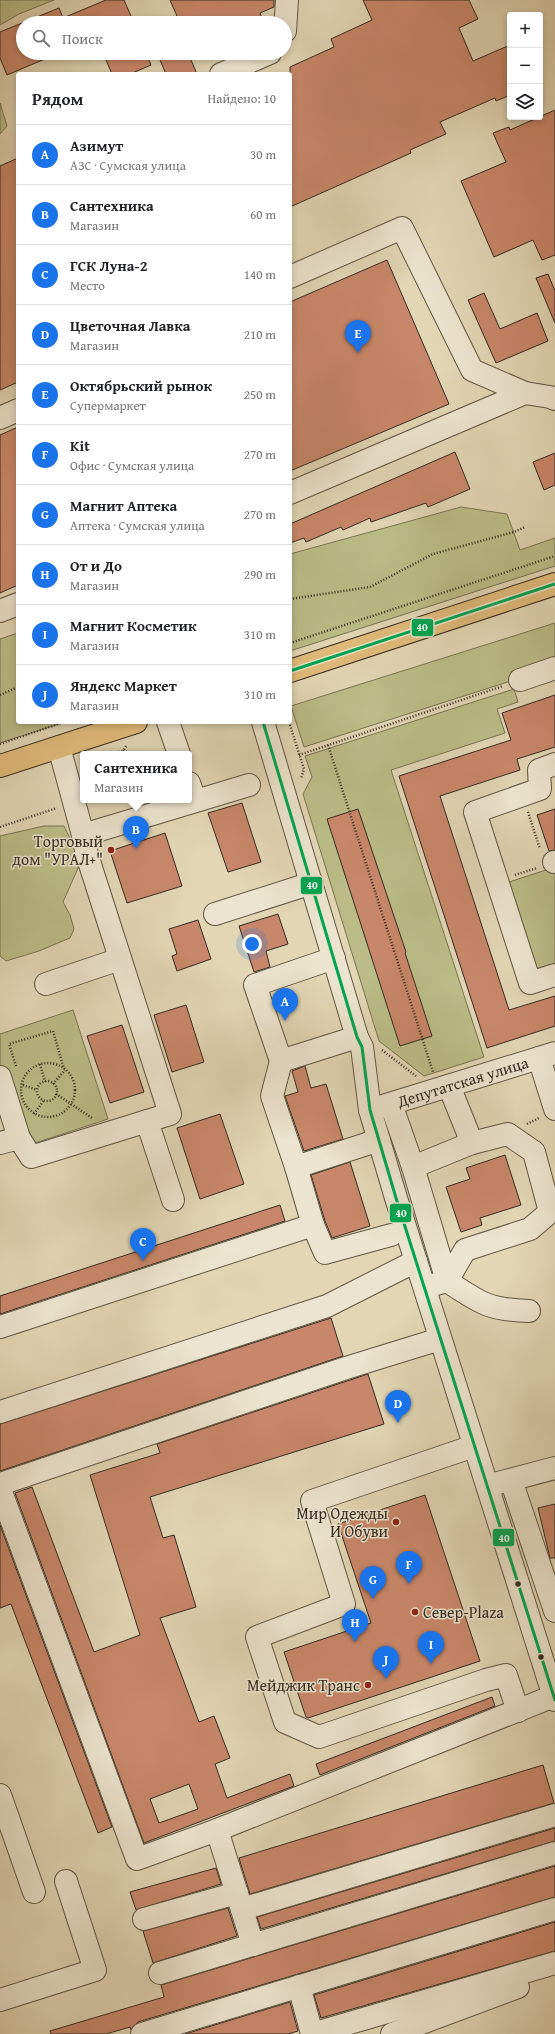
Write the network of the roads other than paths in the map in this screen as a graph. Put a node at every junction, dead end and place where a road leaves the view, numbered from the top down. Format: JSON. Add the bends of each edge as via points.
{"nodes":[{"id":1,"x":287,"y":0,"type":"edge"},
{"id":2,"x":286,"y":16,"type":"edge"},
{"id":3,"x":254,"y":60,"type":"edge"},
{"id":4,"x":226,"y":72,"type":"edge"},
{"id":5,"x":292,"y":276,"type":"edge"},
{"id":6,"x":525,"y":393,"type":"junction"},
{"id":7,"x":555,"y":399,"type":"edge"},
{"id":8,"x":16,"y":411,"type":"edge"},
{"id":9,"x":0,"y":418,"type":"edge"},
{"id":10,"x":292,"y":492,"type":"edge"},
{"id":11,"x":555,"y":584,"type":"edge"},
{"id":12,"x":16,"y":605,"type":"edge"},
{"id":13,"x":0,"y":611,"type":"edge"},
{"id":14,"x":555,"y":668,"type":"edge"},
{"id":15,"x":292,"y":670,"type":"edge"},
{"id":16,"x":520,"y":680,"type":"road end"},
{"id":17,"x":130,"y":724,"type":"edge"},
{"id":18,"x":169,"y":724,"type":"edge"},
{"id":19,"x":264,"y":724,"type":"edge"},
{"id":20,"x":59,"y":747,"type":"junction"},
{"id":21,"x":178,"y":751,"type":"edge"},
{"id":22,"x":555,"y":764,"type":"edge"},
{"id":23,"x":0,"y":766,"type":"edge"},
{"id":24,"x":249,"y":785,"type":"dead end"},
{"id":25,"x":192,"y":792,"type":"edge"},
{"id":26,"x":164,"y":803,"type":"edge"},
{"id":27,"x":83,"y":835,"type":"junction"},
{"id":28,"x":312,"y":883,"type":"junction"},
{"id":29,"x":215,"y":914,"type":"dead end"},
{"id":30,"x":334,"y":958,"type":"junction"},
{"id":31,"x":120,"y":959,"type":"junction"},
{"id":32,"x":555,"y":975,"type":"edge"},
{"id":33,"x":46,"y":984,"type":"dead end"},
{"id":34,"x":357,"y":1037,"type":"junction"},
{"id":35,"x":547,"y":1055,"type":"edge"},
{"id":36,"x":281,"y":1061,"type":"junction"},
{"id":37,"x":12,"y":1076,"type":"edge"},
{"id":38,"x":442,"y":1082,"type":"junction"},
{"id":39,"x":391,"y":1104,"type":"junction"},
{"id":40,"x":370,"y":1110,"type":"junction"},
{"id":41,"x":549,"y":1112,"type":"edge"},
{"id":42,"x":147,"y":1121,"type":"junction"},
{"id":43,"x":10,"y":1140,"type":"edge"},
{"id":44,"x":379,"y":1140,"type":"junction"},
{"id":45,"x":472,"y":1143,"type":"junction"},
{"id":46,"x":296,"y":1167,"type":"junction"},
{"id":47,"x":413,"y":1167,"type":"junction"},
{"id":48,"x":173,"y":1200,"type":"dead end"},
{"id":49,"x":313,"y":1225,"type":"junction"},
{"id":50,"x":391,"y":1235,"type":"dead end"},
{"id":51,"x":416,"y":1260,"type":"junction"},
{"id":52,"x":447,"y":1281,"type":"junction"},
{"id":53,"x":424,"y":1287,"type":"junction"},
{"id":54,"x":529,"y":1311,"type":"dead end"},
{"id":55,"x":0,"y":1327,"type":"edge"},
{"id":56,"x":440,"y":1339,"type":"junction"},
{"id":57,"x":0,"y":1412,"type":"edge"},
{"id":58,"x":474,"y":1446,"type":"junction"},
{"id":59,"x":555,"y":1468,"type":"edge"},
{"id":60,"x":511,"y":1480,"type":"junction"},
{"id":61,"x":0,"y":1484,"type":"edge"},
{"id":62,"x":487,"y":1486,"type":"junction"},
{"id":63,"x":0,"y":1489,"type":"edge"},
{"id":64,"x":549,"y":1572,"type":"edge"},
{"id":65,"x":555,"y":1611,"type":"edge"},
{"id":66,"x":547,"y":1650,"type":"edge"},
{"id":67,"x":554,"y":1698,"type":"edge"},
{"id":68,"x":518,"y":1710,"type":"junction"},
{"id":69,"x":0,"y":1795,"type":"edge"},
{"id":70,"x":555,"y":1815,"type":"edge"},
{"id":71,"x":217,"y":1830,"type":"junction"},
{"id":72,"x":555,"y":1853,"type":"edge"},
{"id":73,"x":66,"y":1881,"type":"dead end"},
{"id":74,"x":34,"y":1892,"type":"dead end"},
{"id":75,"x":240,"y":1901,"type":"junction"},
{"id":76,"x":555,"y":1909,"type":"edge"},
{"id":77,"x":144,"y":1919,"type":"dead end"},
{"id":78,"x":253,"y":1944,"type":"junction"},
{"id":79,"x":555,"y":1963,"type":"edge"},
{"id":80,"x":160,"y":1973,"type":"dead end"},
{"id":81,"x":555,"y":1975,"type":"edge"},
{"id":82,"x":299,"y":1986,"type":"junction"},
{"id":83,"x":0,"y":2000,"type":"edge"},
{"id":84,"x":142,"y":2034,"type":"edge"},
{"id":85,"x":312,"y":2034,"type":"edge"},
{"id":86,"x":392,"y":2034,"type":"edge"}],
"edges":[{"from":1,"to":2,"type":"street"},
{"from":3,"to":4,"type":"street"},
{"from":5,"to":6,"type":"street","via":[[402,228],[472,370]]},
{"from":6,"to":7,"type":"street"},
{"from":6,"to":10,"type":"street"},
{"from":8,"to":9,"type":"street"},
{"from":11,"to":15,"type":"main road"},
{"from":12,"to":13,"type":"street"},
{"from":14,"to":16,"type":"street"},
{"from":17,"to":20,"type":"main road"},
{"from":18,"to":21,"type":"street"},
{"from":19,"to":28,"type":"street"},
{"from":20,"to":23,"type":"main road"},
{"from":20,"to":27,"type":"street"},
{"from":22,"to":32,"type":"street","via":[[539,770],[540,789],[475,812],[530,983]]},
{"from":24,"to":25,"type":"street"},
{"from":26,"to":27,"type":"street"},
{"from":27,"to":31,"type":"street"},
{"from":28,"to":29,"type":"street"},
{"from":28,"to":30,"type":"street"},
{"from":30,"to":34,"type":"street"},
{"from":30,"to":36,"type":"street","via":[[255,985]]},
{"from":31,"to":33,"type":"street"},
{"from":31,"to":42,"type":"street","via":[[170,1114]]},
{"from":34,"to":36,"type":"street"},
{"from":34,"to":40,"type":"street","via":[[362,1047]]},
{"from":35,"to":38,"type":"street","name":"Депутатская улица"},
{"from":35,"to":41,"type":"street"},
{"from":36,"to":46,"type":"street","via":[[272,1096]]},
{"from":37,"to":43,"type":"street"},
{"from":38,"to":39,"type":"street","name":"Депутатская улица"},
{"from":38,"to":45,"type":"street"},
{"from":39,"to":40,"type":"street","name":"Депутатская улица"},
{"from":39,"to":47,"type":"street"},
{"from":40,"to":44,"type":"street"},
{"from":42,"to":43,"type":"street","via":[[31,1157]]},
{"from":42,"to":48,"type":"street"},
{"from":44,"to":46,"type":"street"},
{"from":44,"to":51,"type":"street"},
{"from":45,"to":47,"type":"street"},
{"from":45,"to":52,"type":"street","via":[[508,1134],[534,1152],[550,1212],[530,1229],[465,1250]]},
{"from":46,"to":49,"type":"street"},
{"from":47,"to":52,"type":"street"},
{"from":49,"to":50,"type":"street","via":[[325,1252]]},
{"from":49,"to":55,"type":"street"},
{"from":51,"to":53,"type":"street"},
{"from":51,"to":57,"type":"street","via":[[327,1306]]},
{"from":52,"to":53,"type":"street"},
{"from":52,"to":54,"type":"street","via":[[480,1303],[500,1309]]},
{"from":53,"to":56,"type":"street"},
{"from":56,"to":58,"type":"street"},
{"from":56,"to":61,"type":"street"},
{"from":58,"to":62,"type":"street"},
{"from":58,"to":68,"type":"street","via":[[312,1500],[344,1604],[257,1637],[285,1722],[319,1737],[506,1675]]},
{"from":59,"to":60,"type":"street"},
{"from":60,"to":62,"type":"street"},
{"from":60,"to":64,"type":"street"},
{"from":62,"to":66,"type":"street"},
{"from":63,"to":71,"type":"street","via":[[137,1859]]},
{"from":64,"to":65,"type":"street"},
{"from":66,"to":67,"type":"street"},
{"from":67,"to":68,"type":"street"},
{"from":68,"to":71,"type":"street"},
{"from":69,"to":74,"type":"street"},
{"from":70,"to":75,"type":"street"},
{"from":71,"to":75,"type":"street"},
{"from":72,"to":78,"type":"street"},
{"from":73,"to":83,"type":"street","via":[[95,1970]]},
{"from":75,"to":77,"type":"street"},
{"from":75,"to":78,"type":"street"},
{"from":76,"to":82,"type":"street"},
{"from":78,"to":80,"type":"street"},
{"from":79,"to":85,"type":"street"},
{"from":81,"to":86,"type":"street"},
{"from":82,"to":84,"type":"street"},
{"from":82,"to":85,"type":"street"}]}
